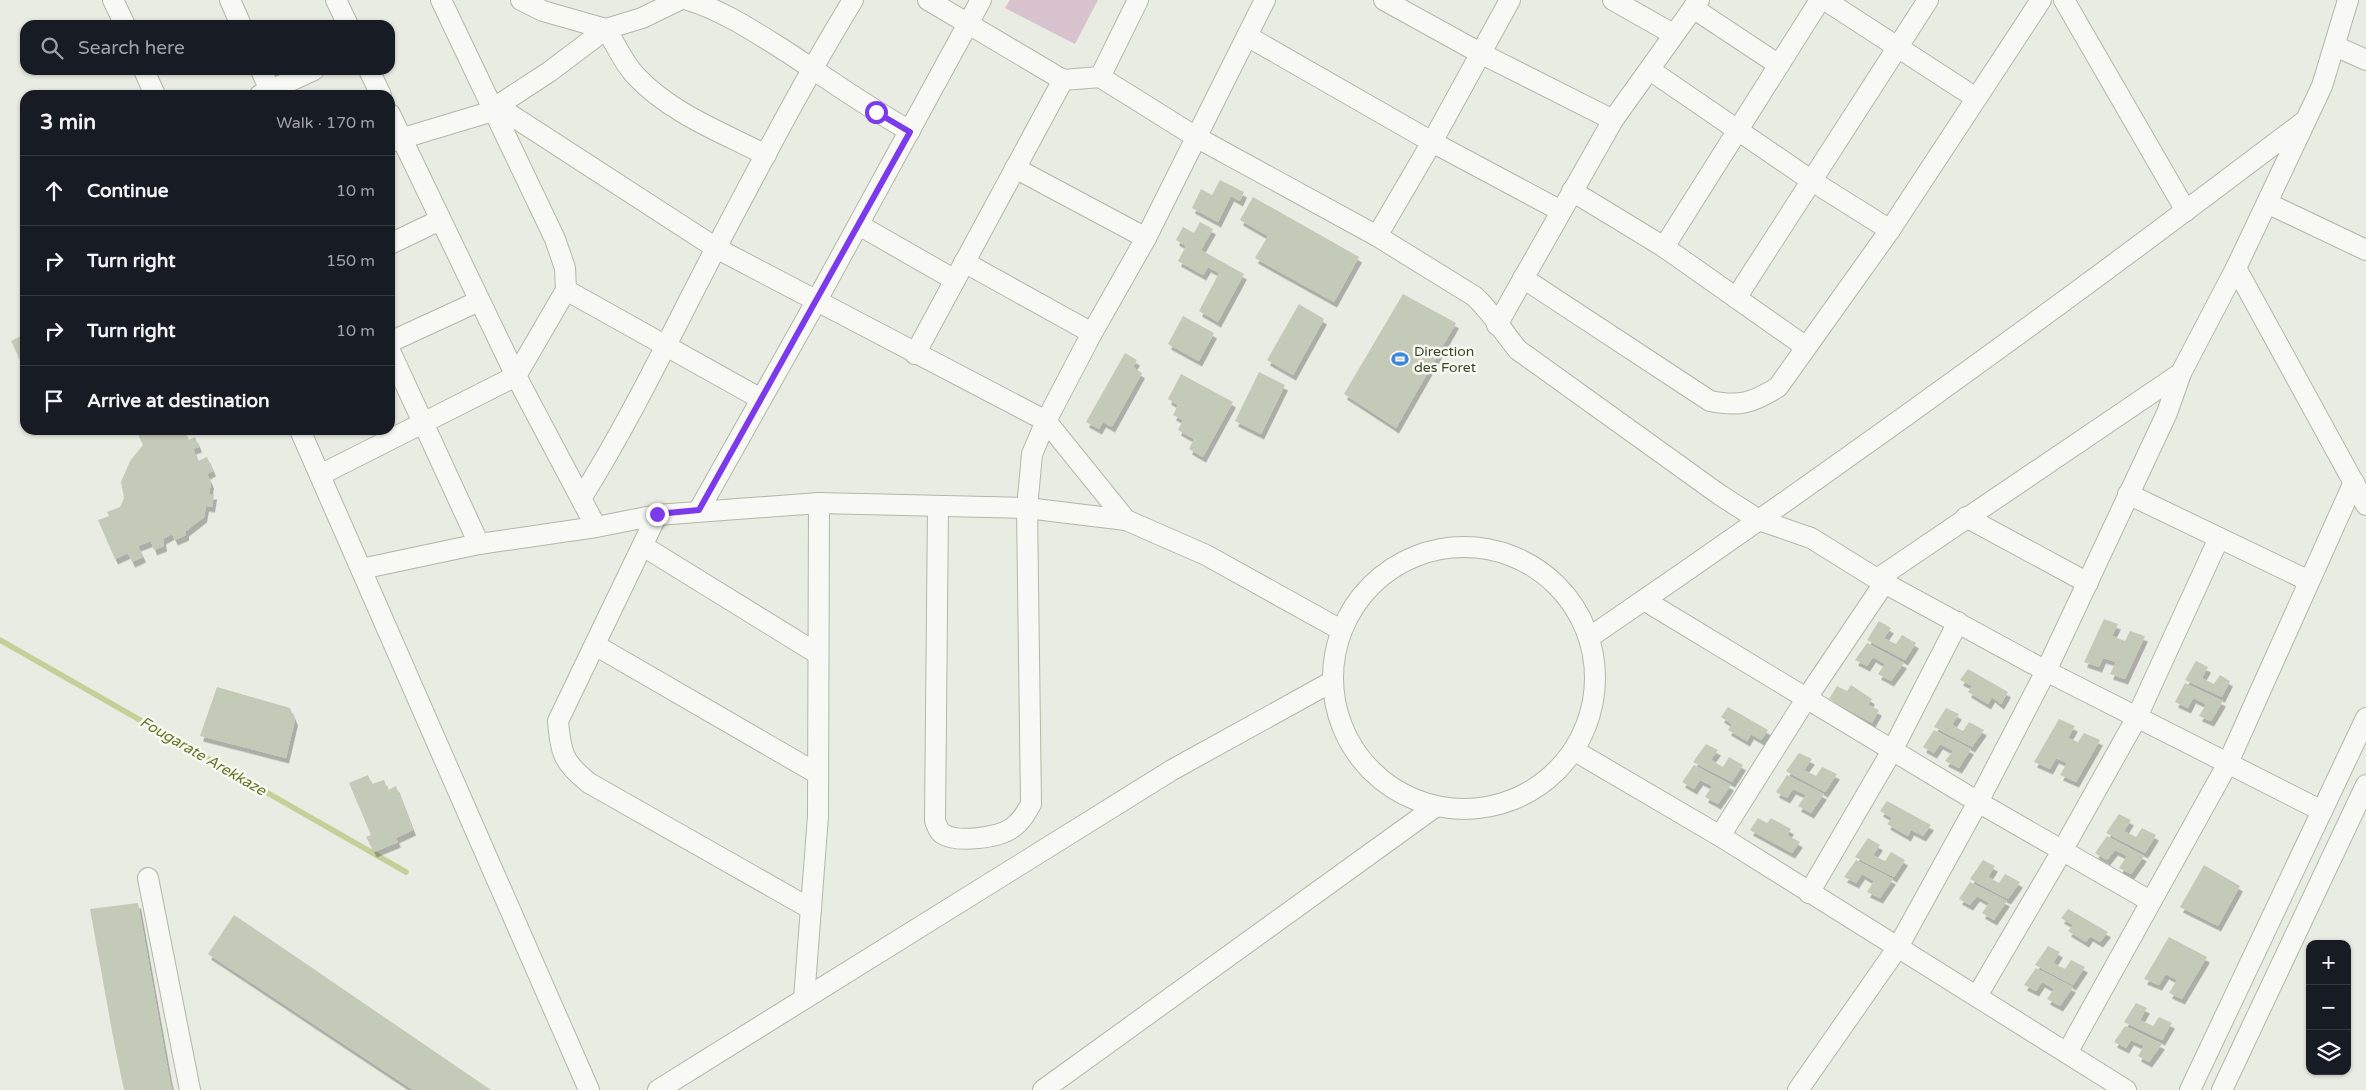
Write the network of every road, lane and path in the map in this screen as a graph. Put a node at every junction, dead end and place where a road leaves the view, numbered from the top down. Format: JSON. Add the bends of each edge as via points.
{"nodes":[{"id":1,"x":114,"y":0,"type":"edge"},
{"id":2,"x":230,"y":0,"type":"edge"},
{"id":3,"x":336,"y":0,"type":"edge"},
{"id":4,"x":441,"y":0,"type":"edge"},
{"id":5,"x":521,"y":0,"type":"edge"},
{"id":6,"x":679,"y":0,"type":"edge"},
{"id":7,"x":688,"y":0,"type":"edge"},
{"id":8,"x":853,"y":0,"type":"edge"},
{"id":9,"x":928,"y":0,"type":"edge"},
{"id":10,"x":981,"y":0,"type":"edge"},
{"id":11,"x":1138,"y":0,"type":"edge"},
{"id":12,"x":1265,"y":0,"type":"edge"},
{"id":13,"x":1384,"y":0,"type":"edge"},
{"id":14,"x":1510,"y":0,"type":"edge"},
{"id":15,"x":1613,"y":0,"type":"edge"},
{"id":16,"x":1820,"y":0,"type":"edge"},
{"id":17,"x":1825,"y":0,"type":"edge"},
{"id":18,"x":1928,"y":0,"type":"edge"},
{"id":19,"x":2041,"y":0,"type":"edge"},
{"id":20,"x":2064,"y":0,"type":"edge"},
{"id":21,"x":2348,"y":0,"type":"edge"},
{"id":22,"x":1696,"y":4,"type":"edge"},
{"id":23,"x":122,"y":20,"type":"edge"},
{"id":24,"x":239,"y":20,"type":"edge"},
{"id":25,"x":346,"y":20,"type":"edge"},
{"id":26,"x":969,"y":24,"type":"junction"},
{"id":27,"x":606,"y":29,"type":"junction"},
{"id":28,"x":1673,"y":34,"type":"junction"},
{"id":29,"x":1247,"y":36,"type":"junction"},
{"id":30,"x":2335,"y":46,"type":"junction"},
{"id":31,"x":1897,"y":47,"type":"junction"},
{"id":32,"x":1480,"y":53,"type":"junction"},
{"id":33,"x":2366,"y":60,"type":"edge"},
{"id":34,"x":1779,"y":65,"type":"junction"},
{"id":35,"x":812,"y":69,"type":"junction"},
{"id":36,"x":1650,"y":70,"type":"junction"},
{"id":37,"x":146,"y":75,"type":"edge"},
{"id":38,"x":262,"y":75,"type":"edge"},
{"id":39,"x":304,"y":75,"type":"edge"},
{"id":40,"x":371,"y":75,"type":"edge"},
{"id":41,"x":1100,"y":77,"type":"junction"},
{"id":42,"x":1063,"y":80,"type":"junction"},
{"id":43,"x":153,"y":90,"type":"edge"},
{"id":44,"x":266,"y":90,"type":"edge"},
{"id":45,"x":273,"y":90,"type":"edge"},
{"id":46,"x":379,"y":90,"type":"edge"},
{"id":47,"x":1976,"y":98,"type":"junction"},
{"id":48,"x":495,"y":109,"type":"junction"},
{"id":49,"x":1613,"y":120,"type":"junction"},
{"id":50,"x":2306,"y":120,"type":"junction"},
{"id":51,"x":1738,"y":130,"type":"junction"},
{"id":52,"x":910,"y":132,"type":"junction"},
{"id":53,"x":1196,"y":138,"type":"junction"},
{"id":54,"x":396,"y":140,"type":"edge"},
{"id":55,"x":1432,"y":142,"type":"junction"},
{"id":56,"x":766,"y":155,"type":"junction"},
{"id":57,"x":1015,"y":168,"type":"junction"},
{"id":58,"x":1812,"y":181,"type":"junction"},
{"id":59,"x":1572,"y":190,"type":"junction"},
{"id":60,"x":2266,"y":203,"type":"junction"},
{"id":61,"x":1561,"y":211,"type":"junction"},
{"id":62,"x":2186,"y":211,"type":"junction"},
{"id":63,"x":440,"y":220,"type":"junction"},
{"id":64,"x":859,"y":225,"type":"junction"},
{"id":65,"x":1890,"y":230,"type":"junction"},
{"id":66,"x":1377,"y":236,"type":"junction"},
{"id":67,"x":1146,"y":238,"type":"junction"},
{"id":68,"x":395,"y":242,"type":"edge"},
{"id":69,"x":1664,"y":247,"type":"junction"},
{"id":70,"x":716,"y":248,"type":"junction"},
{"id":71,"x":2366,"y":250,"type":"edge"},
{"id":72,"x":964,"y":262,"type":"junction"},
{"id":73,"x":2236,"y":268,"type":"junction"},
{"id":74,"x":1523,"y":278,"type":"junction"},
{"id":75,"x":955,"y":280,"type":"junction"},
{"id":76,"x":566,"y":290,"type":"junction"},
{"id":77,"x":1736,"y":298,"type":"junction"},
{"id":78,"x":817,"y":300,"type":"junction"},
{"id":79,"x":479,"y":301,"type":"junction"},
{"id":80,"x":1497,"y":324,"type":"junction"},
{"id":81,"x":1092,"y":333,"type":"junction"},
{"id":82,"x":395,"y":340,"type":"edge"},
{"id":83,"x":666,"y":347,"type":"junction"},
{"id":84,"x":1806,"y":348,"type":"junction"},
{"id":85,"x":914,"y":354,"type":"junction"},
{"id":86,"x":395,"y":362,"type":"edge"},
{"id":87,"x":2181,"y":373,"type":"junction"},
{"id":88,"x":516,"y":376,"type":"junction"},
{"id":89,"x":760,"y":399,"type":"junction"},
{"id":90,"x":1046,"y":422,"type":"junction"},
{"id":91,"x":423,"y":423,"type":"junction"},
{"id":92,"x":302,"y":435,"type":"edge"},
{"id":93,"x":320,"y":475,"type":"junction"},
{"id":94,"x":2354,"y":482,"type":"junction"},
{"id":95,"x":2128,"y":494,"type":"junction"},
{"id":96,"x":582,"y":497,"type":"junction"},
{"id":97,"x":819,"y":503,"type":"junction"},
{"id":98,"x":2366,"y":505,"type":"edge"},
{"id":99,"x":938,"y":506,"type":"junction"},
{"id":100,"x":1027,"y":508,"type":"junction"},
{"id":101,"x":699,"y":510,"type":"junction"},
{"id":102,"x":657,"y":514,"type":"junction"},
{"id":103,"x":1966,"y":517,"type":"junction"},
{"id":104,"x":1126,"y":520,"type":"junction"},
{"id":105,"x":1759,"y":520,"type":"junction"},
{"id":106,"x":596,"y":527,"type":"junction"},
{"id":107,"x":2219,"y":538,"type":"junction"},
{"id":108,"x":479,"y":544,"type":"junction"},
{"id":109,"x":643,"y":546,"type":"junction"},
{"id":110,"x":361,"y":569,"type":"junction"},
{"id":111,"x":1881,"y":581,"type":"junction"},
{"id":112,"x":2309,"y":581,"type":"junction"},
{"id":113,"x":2088,"y":583,"type":"junction"},
{"id":114,"x":1644,"y":600,"type":"junction"},
{"id":115,"x":1958,"y":622,"type":"junction"},
{"id":116,"x":1341,"y":630,"type":"junction"},
{"id":117,"x":1590,"y":637,"type":"junction"},
{"id":118,"x":595,"y":645,"type":"junction"},
{"id":119,"x":818,"y":654,"type":"junction"},
{"id":120,"x":2046,"y":671,"type":"junction"},
{"id":121,"x":1333,"y":681,"type":"junction"},
{"id":122,"x":1806,"y":699,"type":"junction"},
{"id":123,"x":2366,"y":718,"type":"edge"},
{"id":124,"x":2136,"y":719,"type":"junction"},
{"id":125,"x":1893,"y":749,"type":"junction"},
{"id":126,"x":1575,"y":751,"type":"junction"},
{"id":127,"x":2227,"y":765,"type":"junction"},
{"id":128,"x":818,"y":774,"type":"junction"},
{"id":129,"x":2366,"y":785,"type":"edge"},
{"id":130,"x":1978,"y":802,"type":"junction"},
{"id":131,"x":1435,"y":807,"type":"junction"},
{"id":132,"x":2322,"y":811,"type":"junction"},
{"id":133,"x":1720,"y":836,"type":"junction"},
{"id":134,"x":2062,"y":851,"type":"junction"},
{"id":135,"x":148,"y":878,"type":"dead end"},
{"id":136,"x":1809,"y":893,"type":"junction"},
{"id":137,"x":2150,"y":900,"type":"junction"},
{"id":138,"x":811,"y":909,"type":"junction"},
{"id":139,"x":1898,"y":948,"type":"junction"},
{"id":140,"x":1977,"y":996,"type":"junction"},
{"id":141,"x":804,"y":1000,"type":"junction"},
{"id":142,"x":2067,"y":1053,"type":"junction"},
{"id":143,"x":190,"y":1090,"type":"edge"},
{"id":144,"x":589,"y":1090,"type":"edge"},
{"id":145,"x":658,"y":1090,"type":"edge"},
{"id":146,"x":1042,"y":1090,"type":"edge"},
{"id":147,"x":1798,"y":1090,"type":"edge"},
{"id":148,"x":2126,"y":1090,"type":"edge"},
{"id":149,"x":2190,"y":1090,"type":"edge"},
{"id":150,"x":2222,"y":1090,"type":"edge"}],
"edges":[{"from":1,"to":23,"type":"street"},
{"from":2,"to":24,"type":"street"},
{"from":3,"to":25,"type":"street"},
{"from":4,"to":48,"type":"street"},
{"from":5,"to":27,"type":"street","via":[[543,11]]},
{"from":6,"to":27,"type":"street","via":[[642,18]]},
{"from":7,"to":35,"type":"street","via":[[747,26]]},
{"from":8,"to":35,"type":"street"},
{"from":9,"to":26,"type":"street"},
{"from":10,"to":26,"type":"street"},
{"from":11,"to":41,"type":"street"},
{"from":12,"to":29,"type":"street"},
{"from":13,"to":32,"type":"street"},
{"from":14,"to":32,"type":"street"},
{"from":15,"to":28,"type":"street"},
{"from":16,"to":34,"type":"street"},
{"from":17,"to":31,"type":"street"},
{"from":18,"to":31,"type":"street"},
{"from":19,"to":47,"type":"street"},
{"from":20,"to":62,"type":"street"},
{"from":21,"to":30,"type":"street"},
{"from":22,"to":28,"type":"street"},
{"from":22,"to":34,"type":"street"},
{"from":26,"to":42,"type":"street"},
{"from":26,"to":52,"type":"street"},
{"from":27,"to":48,"type":"street"},
{"from":27,"to":56,"type":"street","via":[[633,73],[654,93],[687,115]]},
{"from":28,"to":36,"type":"street"},
{"from":29,"to":53,"type":"street"},
{"from":29,"to":55,"type":"street"},
{"from":30,"to":33,"type":"street"},
{"from":30,"to":50,"type":"street"},
{"from":31,"to":47,"type":"street"},
{"from":31,"to":58,"type":"street"},
{"from":32,"to":49,"type":"street"},
{"from":32,"to":55,"type":"street"},
{"from":34,"to":51,"type":"street"},
{"from":35,"to":52,"type":"street"},
{"from":35,"to":56,"type":"street"},
{"from":36,"to":49,"type":"street"},
{"from":36,"to":51,"type":"street"},
{"from":37,"to":43,"type":"street"},
{"from":38,"to":44,"type":"street"},
{"from":39,"to":45,"type":"street"},
{"from":40,"to":46,"type":"street"},
{"from":41,"to":42,"type":"street"},
{"from":41,"to":53,"type":"street"},
{"from":42,"to":57,"type":"street"},
{"from":47,"to":65,"type":"street"},
{"from":48,"to":54,"type":"street"},
{"from":48,"to":70,"type":"street"},
{"from":48,"to":76,"type":"street","via":[[555,239],[565,268]]},
{"from":49,"to":59,"type":"street"},
{"from":50,"to":60,"type":"street"},
{"from":50,"to":62,"type":"street"},
{"from":51,"to":58,"type":"street"},
{"from":51,"to":69,"type":"street"},
{"from":52,"to":64,"type":"street"},
{"from":53,"to":66,"type":"street"},
{"from":53,"to":67,"type":"street"},
{"from":54,"to":63,"type":"street"},
{"from":55,"to":61,"type":"street"},
{"from":55,"to":66,"type":"street"},
{"from":56,"to":70,"type":"street"},
{"from":57,"to":67,"type":"street"},
{"from":57,"to":72,"type":"street"},
{"from":58,"to":65,"type":"street"},
{"from":58,"to":77,"type":"street"},
{"from":59,"to":61,"type":"street"},
{"from":59,"to":69,"type":"street"},
{"from":60,"to":71,"type":"street"},
{"from":60,"to":73,"type":"street"},
{"from":61,"to":74,"type":"street"},
{"from":62,"to":105,"type":"street"},
{"from":63,"to":68,"type":"street"},
{"from":63,"to":79,"type":"street"},
{"from":64,"to":75,"type":"street"},
{"from":64,"to":78,"type":"street"},
{"from":65,"to":84,"type":"street"},
{"from":66,"to":80,"type":"street","via":[[1474,296],[1486,306]]},
{"from":67,"to":81,"type":"street"},
{"from":69,"to":77,"type":"street"},
{"from":70,"to":78,"type":"street"},
{"from":70,"to":83,"type":"street"},
{"from":72,"to":75,"type":"street"},
{"from":72,"to":81,"type":"street"},
{"from":73,"to":87,"type":"street"},
{"from":73,"to":94,"type":"street"},
{"from":74,"to":80,"type":"street"},
{"from":74,"to":84,"type":"street","via":[[1710,401],[1731,405],[1761,398],[1778,387]]},
{"from":75,"to":85,"type":"street"},
{"from":76,"to":83,"type":"street"},
{"from":76,"to":88,"type":"street"},
{"from":77,"to":84,"type":"street"},
{"from":78,"to":85,"type":"street"},
{"from":78,"to":89,"type":"street"},
{"from":79,"to":82,"type":"street"},
{"from":79,"to":88,"type":"street"},
{"from":80,"to":105,"type":"street","via":[[1518,350]]},
{"from":81,"to":90,"type":"street"},
{"from":83,"to":89,"type":"street"},
{"from":83,"to":96,"type":"street"},
{"from":85,"to":90,"type":"street"},
{"from":86,"to":91,"type":"street"},
{"from":87,"to":95,"type":"street","via":[[2167,413]]},
{"from":87,"to":103,"type":"street"},
{"from":88,"to":91,"type":"street"},
{"from":88,"to":96,"type":"street"},
{"from":89,"to":101,"type":"street"},
{"from":90,"to":100,"type":"street","via":[[1032,454]]},
{"from":90,"to":104,"type":"street"},
{"from":91,"to":93,"type":"street"},
{"from":91,"to":108,"type":"street"},
{"from":92,"to":93,"type":"street"},
{"from":93,"to":110,"type":"street"},
{"from":94,"to":98,"type":"street"},
{"from":94,"to":112,"type":"street"},
{"from":95,"to":107,"type":"street"},
{"from":95,"to":113,"type":"street"},
{"from":96,"to":106,"type":"street"},
{"from":97,"to":99,"type":"street"},
{"from":97,"to":101,"type":"street"},
{"from":97,"to":119,"type":"street"},
{"from":99,"to":100,"type":"street"},
{"from":99,"to":100,"type":"street","via":[[935,821],[941,833],[952,838],[992,836],[1011,829],[1031,804]]},
{"from":100,"to":104,"type":"street"},
{"from":101,"to":102,"type":"street"},
{"from":102,"to":106,"type":"street"},
{"from":102,"to":109,"type":"street"},
{"from":103,"to":111,"type":"street"},
{"from":103,"to":113,"type":"street"},
{"from":104,"to":116,"type":"street","via":[[1206,555]]},
{"from":105,"to":111,"type":"street","via":[[1811,538]]},
{"from":105,"to":114,"type":"street"},
{"from":106,"to":108,"type":"street"},
{"from":107,"to":112,"type":"street"},
{"from":107,"to":124,"type":"street"},
{"from":108,"to":110,"type":"street"},
{"from":109,"to":118,"type":"street"},
{"from":109,"to":119,"type":"street"},
{"from":110,"to":144,"type":"street"},
{"from":111,"to":115,"type":"street"},
{"from":111,"to":122,"type":"street"},
{"from":112,"to":127,"type":"street"},
{"from":113,"to":120,"type":"street"},
{"from":114,"to":117,"type":"street"},
{"from":114,"to":122,"type":"street"},
{"from":115,"to":120,"type":"street"},
{"from":115,"to":125,"type":"street"},
{"from":116,"to":117,"type":"street","via":[[1361,595],[1391,568],[1428,551],[1468,546],[1508,553],[1543,572],[1572,601]]},
{"from":116,"to":121,"type":"street"},
{"from":117,"to":126,"type":"street","via":[[1597,676],[1592,715]]},
{"from":118,"to":128,"type":"street"},
{"from":118,"to":138,"type":"street","via":[[558,722],[561,747],[570,768],[588,784]]},
{"from":119,"to":128,"type":"street"},
{"from":120,"to":124,"type":"street"},
{"from":120,"to":130,"type":"street"},
{"from":121,"to":131,"type":"street","via":[[1338,715],[1352,747],[1374,774],[1402,795]]},
{"from":121,"to":141,"type":"street","via":[[1172,770]]},
{"from":122,"to":125,"type":"street"},
{"from":122,"to":133,"type":"street"},
{"from":123,"to":132,"type":"street"},
{"from":124,"to":127,"type":"street"},
{"from":124,"to":134,"type":"street"},
{"from":125,"to":130,"type":"street"},
{"from":125,"to":136,"type":"street"},
{"from":126,"to":131,"type":"street","via":[[1548,780],[1514,801],[1475,810]]},
{"from":126,"to":133,"type":"street"},
{"from":127,"to":132,"type":"street"},
{"from":127,"to":137,"type":"street"},
{"from":128,"to":138,"type":"street"},
{"from":129,"to":150,"type":"street"},
{"from":130,"to":134,"type":"street"},
{"from":130,"to":139,"type":"street"},
{"from":131,"to":146,"type":"street"},
{"from":132,"to":149,"type":"street"},
{"from":133,"to":136,"type":"street"},
{"from":134,"to":137,"type":"street"},
{"from":134,"to":140,"type":"street"},
{"from":135,"to":143,"type":"street"},
{"from":136,"to":139,"type":"street"},
{"from":137,"to":142,"type":"street"},
{"from":138,"to":141,"type":"street"},
{"from":139,"to":140,"type":"street"},
{"from":139,"to":147,"type":"street"},
{"from":140,"to":142,"type":"street"},
{"from":141,"to":145,"type":"street"},
{"from":142,"to":148,"type":"street"}]}
